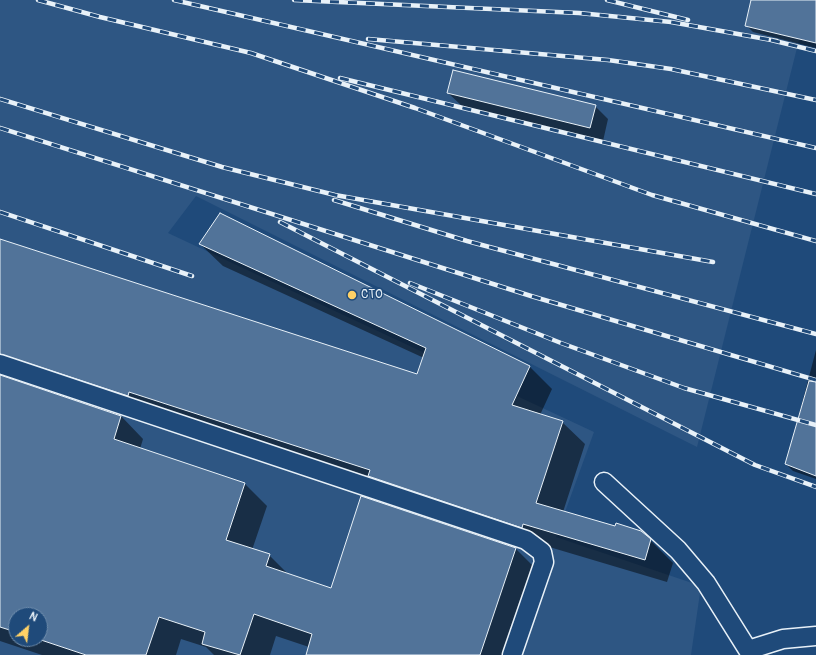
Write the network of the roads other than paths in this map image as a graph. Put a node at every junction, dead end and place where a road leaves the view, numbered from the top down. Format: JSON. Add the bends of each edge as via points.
{"nodes":[{"id":1,"x":0,"y":364,"type":"edge"},
{"id":2,"x":604,"y":482,"type":"dead end"},
{"id":3,"x":816,"y":636,"type":"edge"},
{"id":4,"x":747,"y":653,"type":"edge"},
{"id":5,"x":512,"y":655,"type":"edge"}],
"edges":[{"from":1,"to":5,"type":"lane","via":[[526,540],[542,552],[544,562]]},
{"from":2,"to":4,"type":"lane","via":[[678,550],[706,583]]},
{"from":3,"to":4,"type":"lane","via":[[783,639]]}]}
